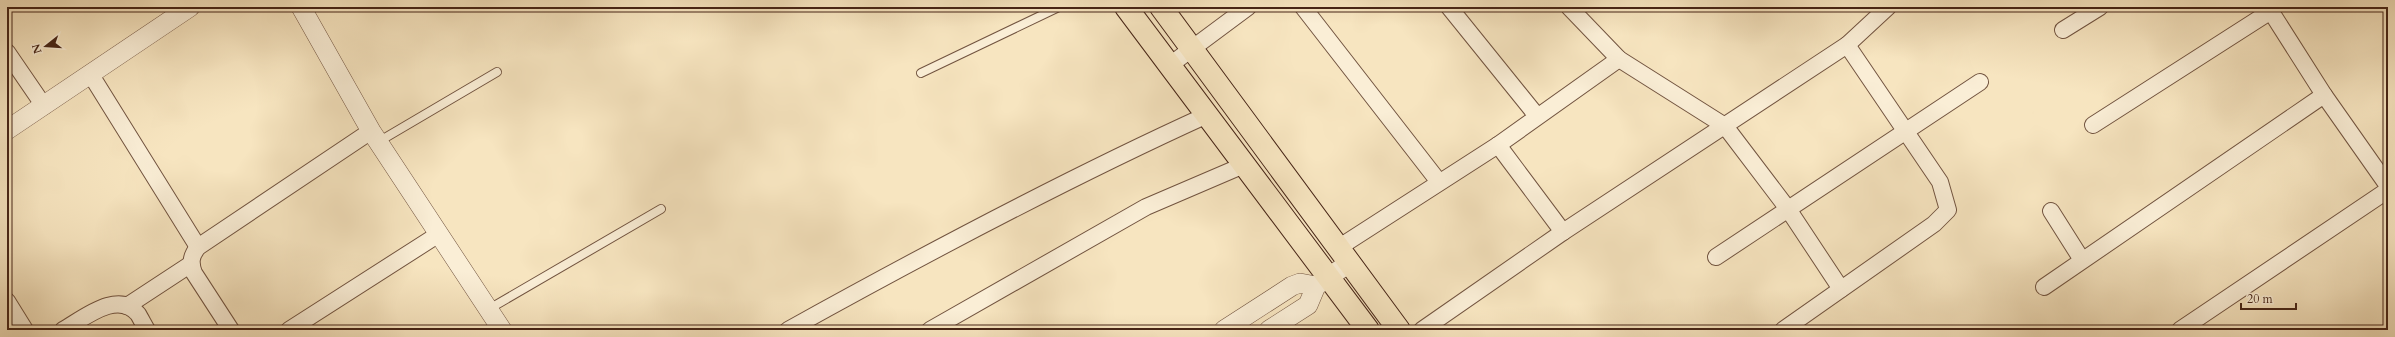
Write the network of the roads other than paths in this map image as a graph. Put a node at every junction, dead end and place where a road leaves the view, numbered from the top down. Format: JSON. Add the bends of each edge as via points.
{"nodes":[{"id":1,"x":190,"y":7,"type":"edge"},
{"id":2,"x":301,"y":7,"type":"edge"},
{"id":3,"x":1059,"y":7,"type":"edge"},
{"id":4,"x":1126,"y":7,"type":"edge"},
{"id":5,"x":1161,"y":7,"type":"edge"},
{"id":6,"x":1248,"y":7,"type":"edge"},
{"id":7,"x":1303,"y":7,"type":"edge"},
{"id":8,"x":1449,"y":7,"type":"edge"},
{"id":9,"x":1570,"y":7,"type":"edge"},
{"id":10,"x":1888,"y":7,"type":"edge"},
{"id":11,"x":2100,"y":7,"type":"edge"},
{"id":12,"x":2270,"y":9,"type":"edge"},
{"id":13,"x":2063,"y":30,"type":"dead end"},
{"id":14,"x":1847,"y":44,"type":"junction"},
{"id":15,"x":1193,"y":48,"type":"junction"},
{"id":16,"x":7,"y":52,"type":"edge"},
{"id":17,"x":1619,"y":59,"type":"junction"},
{"id":18,"x":1170,"y":65,"type":"junction"},
{"id":19,"x":496,"y":72,"type":"dead end"},
{"id":20,"x":921,"y":73,"type":"dead end"},
{"id":21,"x":91,"y":75,"type":"junction"},
{"id":22,"x":1980,"y":82,"type":"dead end"},
{"id":23,"x":2324,"y":95,"type":"junction"},
{"id":24,"x":44,"y":106,"type":"junction"},
{"id":25,"x":1207,"y":115,"type":"junction"},
{"id":26,"x":1537,"y":116,"type":"junction"},
{"id":27,"x":2094,"y":125,"type":"dead end"},
{"id":28,"x":1726,"y":126,"type":"junction"},
{"id":29,"x":7,"y":130,"type":"edge"},
{"id":30,"x":1904,"y":132,"type":"junction"},
{"id":31,"x":374,"y":136,"type":"junction"},
{"id":32,"x":1498,"y":145,"type":"junction"},
{"id":33,"x":1244,"y":165,"type":"junction"},
{"id":34,"x":1439,"y":182,"type":"junction"},
{"id":35,"x":2388,"y":186,"type":"edge"},
{"id":36,"x":2388,"y":190,"type":"edge"},
{"id":37,"x":661,"y":209,"type":"dead end"},
{"id":38,"x":1788,"y":209,"type":"junction"},
{"id":39,"x":2051,"y":211,"type":"dead end"},
{"id":40,"x":1563,"y":232,"type":"junction"},
{"id":41,"x":439,"y":234,"type":"junction"},
{"id":42,"x":198,"y":247,"type":"junction"},
{"id":43,"x":1344,"y":255,"type":"junction"},
{"id":44,"x":1716,"y":257,"type":"dead end"},
{"id":45,"x":2082,"y":260,"type":"junction"},
{"id":46,"x":191,"y":264,"type":"junction"},
{"id":47,"x":1322,"y":281,"type":"junction"},
{"id":48,"x":2044,"y":287,"type":"dead end"},
{"id":49,"x":1841,"y":289,"type":"junction"},
{"id":50,"x":7,"y":301,"type":"edge"},
{"id":51,"x":127,"y":306,"type":"junction"},
{"id":52,"x":488,"y":309,"type":"junction"},
{"id":53,"x":25,"y":330,"type":"edge"},
{"id":54,"x":63,"y":330,"type":"edge"},
{"id":55,"x":147,"y":330,"type":"edge"},
{"id":56,"x":231,"y":330,"type":"edge"},
{"id":57,"x":290,"y":330,"type":"edge"},
{"id":58,"x":502,"y":330,"type":"edge"},
{"id":59,"x":788,"y":330,"type":"edge"},
{"id":60,"x":930,"y":330,"type":"edge"},
{"id":61,"x":1224,"y":330,"type":"edge"},
{"id":62,"x":1269,"y":330,"type":"edge"},
{"id":63,"x":1368,"y":330,"type":"edge"},
{"id":64,"x":1399,"y":330,"type":"edge"},
{"id":65,"x":1422,"y":330,"type":"edge"},
{"id":66,"x":1783,"y":330,"type":"edge"},
{"id":67,"x":2180,"y":330,"type":"edge"}],
"edges":[{"from":1,"to":21,"type":"street"},
{"from":2,"to":31,"type":"street"},
{"from":3,"to":20,"type":"lane"},
{"from":4,"to":18,"type":"main road"},
{"from":5,"to":15,"type":"main road"},
{"from":6,"to":15,"type":"street"},
{"from":7,"to":34,"type":"street"},
{"from":8,"to":26,"type":"street"},
{"from":9,"to":17,"type":"street"},
{"from":10,"to":14,"type":"street"},
{"from":11,"to":13,"type":"street"},
{"from":12,"to":23,"type":"street"},
{"from":12,"to":27,"type":"street"},
{"from":14,"to":28,"type":"street"},
{"from":14,"to":30,"type":"street"},
{"from":15,"to":18,"type":"street"},
{"from":15,"to":43,"type":"main road"},
{"from":16,"to":24,"type":"street"},
{"from":17,"to":26,"type":"street"},
{"from":17,"to":28,"type":"street"},
{"from":18,"to":25,"type":"main road"},
{"from":19,"to":31,"type":"lane"},
{"from":21,"to":24,"type":"street"},
{"from":21,"to":42,"type":"street"},
{"from":22,"to":30,"type":"street"},
{"from":23,"to":35,"type":"street"},
{"from":23,"to":45,"type":"street"},
{"from":24,"to":29,"type":"street"},
{"from":25,"to":33,"type":"main road"},
{"from":25,"to":59,"type":"street","via":[[1122,153]]},
{"from":26,"to":32,"type":"street"},
{"from":28,"to":38,"type":"street"},
{"from":28,"to":40,"type":"street"},
{"from":30,"to":38,"type":"street"},
{"from":30,"to":49,"type":"street","via":[[1940,182],[1948,210],[1934,224]]},
{"from":31,"to":41,"type":"street"},
{"from":31,"to":42,"type":"street"},
{"from":32,"to":34,"type":"street"},
{"from":32,"to":40,"type":"street"},
{"from":33,"to":47,"type":"main road"},
{"from":33,"to":60,"type":"street","via":[[1146,207]]},
{"from":34,"to":43,"type":"street"},
{"from":36,"to":67,"type":"street"},
{"from":37,"to":52,"type":"lane"},
{"from":38,"to":44,"type":"street"},
{"from":38,"to":49,"type":"street"},
{"from":39,"to":45,"type":"street"},
{"from":40,"to":65,"type":"street"},
{"from":41,"to":52,"type":"street"},
{"from":41,"to":57,"type":"street"},
{"from":42,"to":46,"type":"street","via":[[192,255]]},
{"from":43,"to":47,"type":"street"},
{"from":43,"to":64,"type":"main road"},
{"from":45,"to":48,"type":"street"},
{"from":46,"to":51,"type":"street"},
{"from":46,"to":56,"type":"street","via":[[194,273]]},
{"from":47,"to":61,"type":"street","via":[[1292,286]]},
{"from":47,"to":62,"type":"street","via":[[1308,305]]},
{"from":47,"to":63,"type":"main road"},
{"from":49,"to":66,"type":"street"},
{"from":50,"to":53,"type":"street"},
{"from":51,"to":54,"type":"street","via":[[115,304],[103,307]]},
{"from":51,"to":55,"type":"street","via":[[137,313]]},
{"from":52,"to":58,"type":"street"}]}
